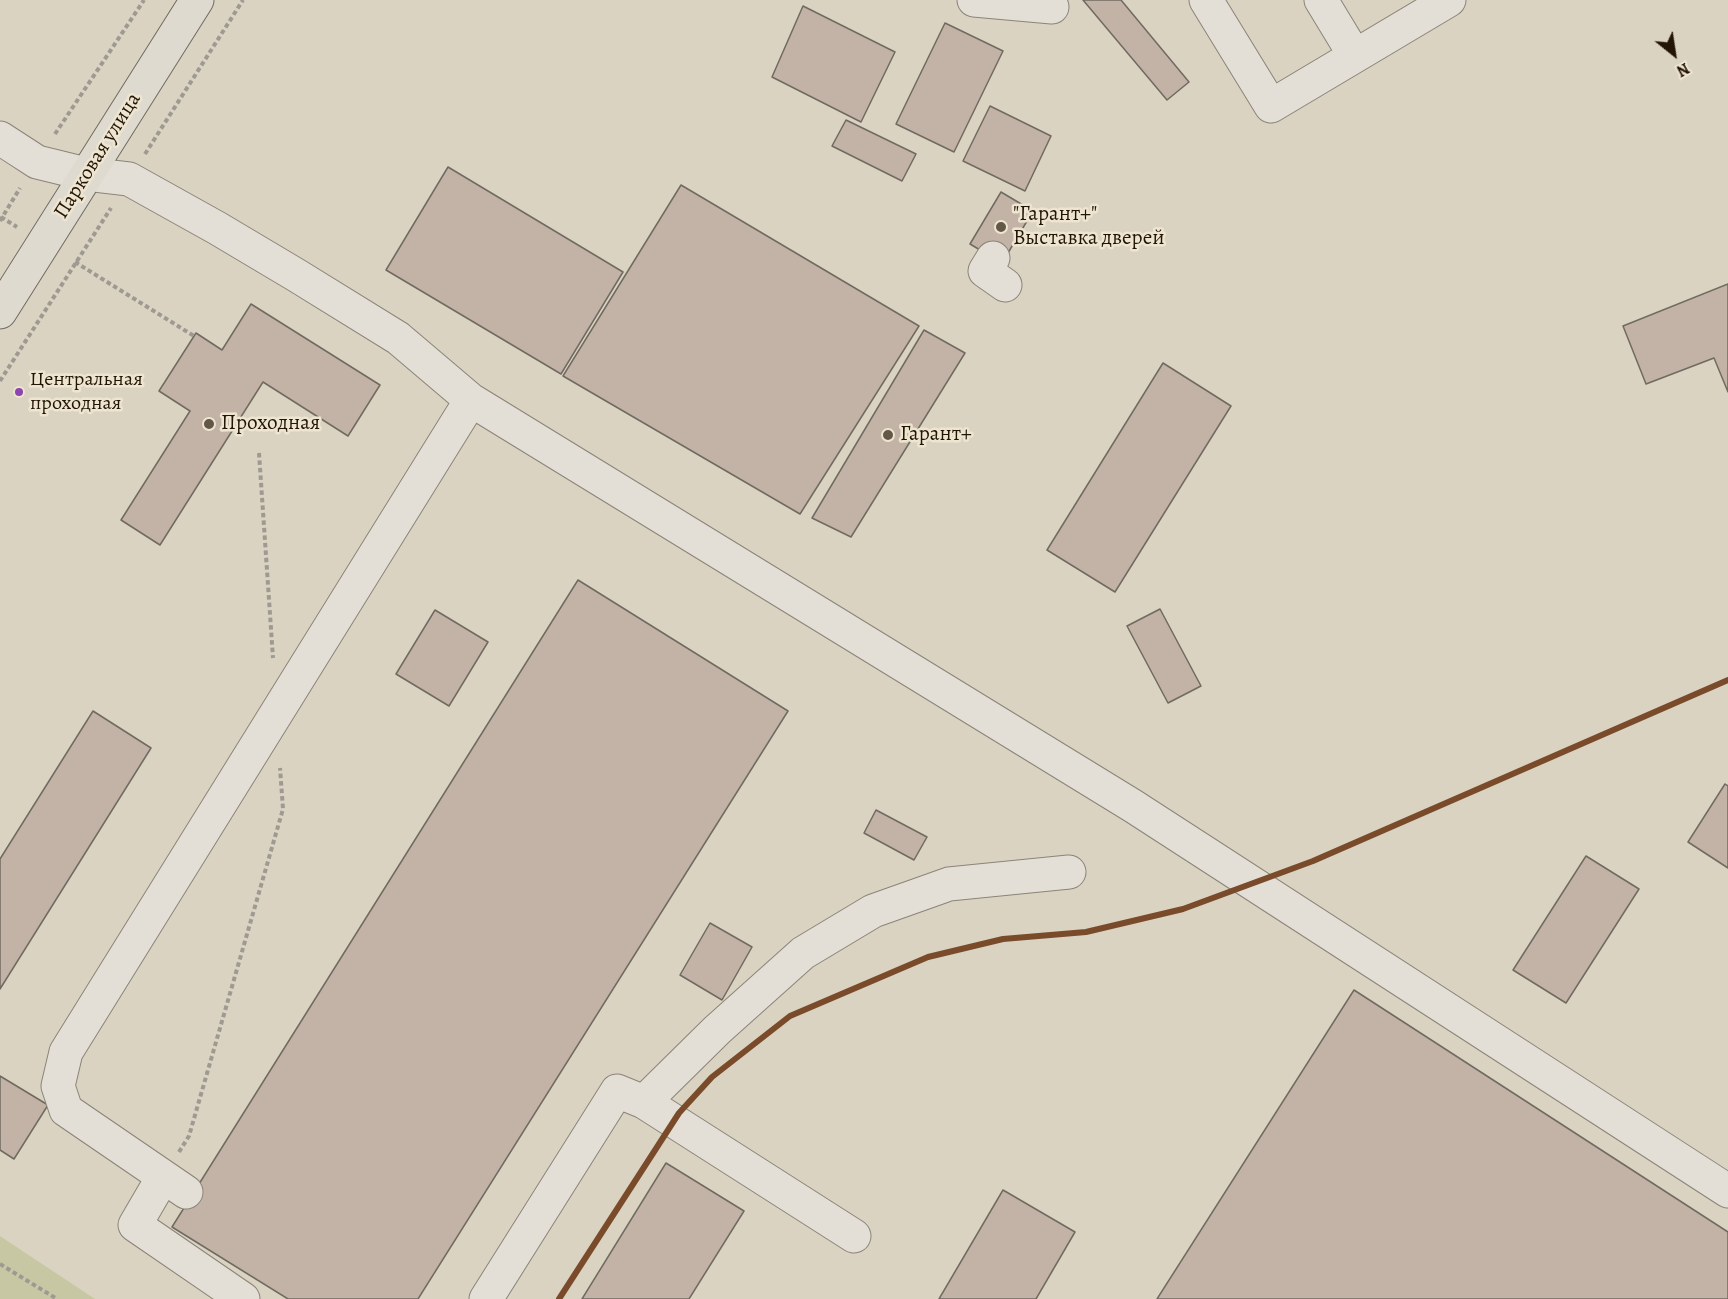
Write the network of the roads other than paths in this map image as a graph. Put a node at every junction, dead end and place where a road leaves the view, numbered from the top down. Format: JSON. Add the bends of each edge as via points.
{"nodes":[{"id":1,"x":197,"y":0,"type":"edge"},
{"id":2,"x":974,"y":0,"type":"edge"},
{"id":3,"x":1206,"y":0,"type":"edge"},
{"id":4,"x":1321,"y":0,"type":"edge"},
{"id":5,"x":1445,"y":1,"type":"edge"},
{"id":6,"x":1052,"y":7,"type":"dead end"},
{"id":7,"x":1355,"y":56,"type":"junction"},
{"id":8,"x":0,"y":138,"type":"edge"},
{"id":9,"x":86,"y":174,"type":"junction"},
{"id":10,"x":0,"y":312,"type":"edge"},
{"id":11,"x":471,"y":400,"type":"junction"},
{"id":12,"x":1069,"y":872,"type":"dead end"},
{"id":13,"x":644,"y":1102,"type":"junction"},
{"id":14,"x":1728,"y":1191,"type":"edge"},
{"id":15,"x":854,"y":1236,"type":"dead end"},
{"id":16,"x":243,"y":1299,"type":"edge"},
{"id":17,"x":486,"y":1299,"type":"edge"}],
"edges":[{"from":1,"to":9,"type":"main road","name":"Парковая улица"},
{"from":2,"to":6,"type":"street"},
{"from":3,"to":7,"type":"street","via":[[1271,106]]},
{"from":4,"to":7,"type":"street"},
{"from":5,"to":7,"type":"street"},
{"from":8,"to":9,"type":"street","via":[[37,162]]},
{"from":9,"to":10,"type":"main road","name":"Парковая улица"},
{"from":9,"to":11,"type":"street","via":[[129,179],[217,228],[398,338]]},
{"from":11,"to":14,"type":"street","via":[[1132,806]]},
{"from":11,"to":16,"type":"street","via":[[66,1052],[58,1086],[66,1110],[174,1184],[135,1225]]},
{"from":12,"to":13,"type":"street","via":[[949,884],[873,911],[803,953],[717,1029]]},
{"from":13,"to":15,"type":"street"},
{"from":13,"to":17,"type":"street","via":[[617,1090]]}]}
